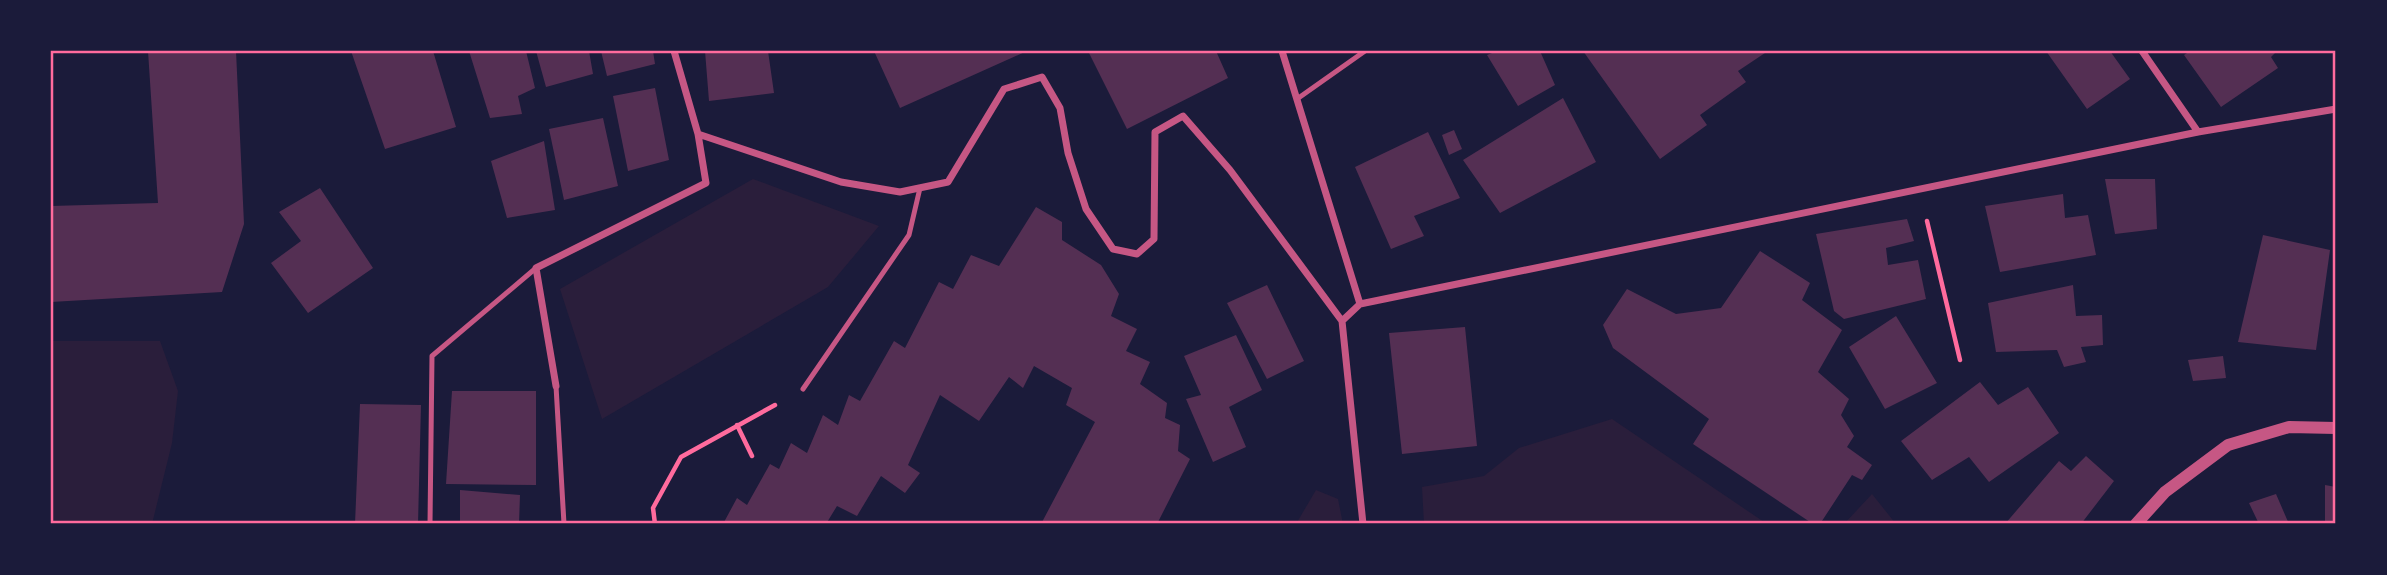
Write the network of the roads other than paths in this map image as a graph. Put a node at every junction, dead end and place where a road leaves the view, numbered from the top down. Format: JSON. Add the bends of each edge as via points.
{"nodes":[{"id":1,"x":674,"y":51,"type":"edge"},
{"id":2,"x":1282,"y":51,"type":"edge"},
{"id":3,"x":1365,"y":51,"type":"edge"},
{"id":4,"x":2142,"y":51,"type":"edge"},
{"id":5,"x":1297,"y":99,"type":"junction"},
{"id":6,"x":2336,"y":109,"type":"edge"},
{"id":7,"x":2199,"y":132,"type":"junction"},
{"id":8,"x":698,"y":134,"type":"junction"},
{"id":9,"x":920,"y":188,"type":"junction"},
{"id":10,"x":536,"y":268,"type":"junction"},
{"id":11,"x":1360,"y":304,"type":"junction"},
{"id":12,"x":1342,"y":321,"type":"junction"},
{"id":13,"x":556,"y":386,"type":"joint"},
{"id":14,"x":803,"y":389,"type":"road end"},
{"id":15,"x":2336,"y":428,"type":"edge"},
{"id":16,"x":430,"y":524,"type":"edge"},
{"id":17,"x":564,"y":524,"type":"edge"},
{"id":18,"x":1363,"y":524,"type":"edge"},
{"id":19,"x":2136,"y":524,"type":"edge"}],
"edges":[{"from":1,"to":8,"type":"street"},
{"from":2,"to":5,"type":"street"},
{"from":3,"to":5,"type":"lane"},
{"from":4,"to":7,"type":"street"},
{"from":5,"to":11,"type":"street"},
{"from":6,"to":7,"type":"street"},
{"from":7,"to":11,"type":"street"},
{"from":8,"to":9,"type":"street","via":[[841,182],[900,191]]},
{"from":8,"to":10,"type":"street","via":[[706,183]]},
{"from":9,"to":12,"type":"street","via":[[948,182],[1004,89],[1042,77],[1060,108],[1086,209],[1113,249],[1137,254],[1154,239],[1154,132],[1183,116],[1230,170]]},
{"from":9,"to":14,"type":"lane","via":[[909,235]]},
{"from":10,"to":13,"type":"street"},
{"from":10,"to":16,"type":"lane","via":[[432,356]]},
{"from":11,"to":12,"type":"street"},
{"from":12,"to":18,"type":"street"},
{"from":13,"to":17,"type":"lane"},
{"from":15,"to":19,"type":"street","via":[[2289,428],[2228,445],[2165,492]]}]}
